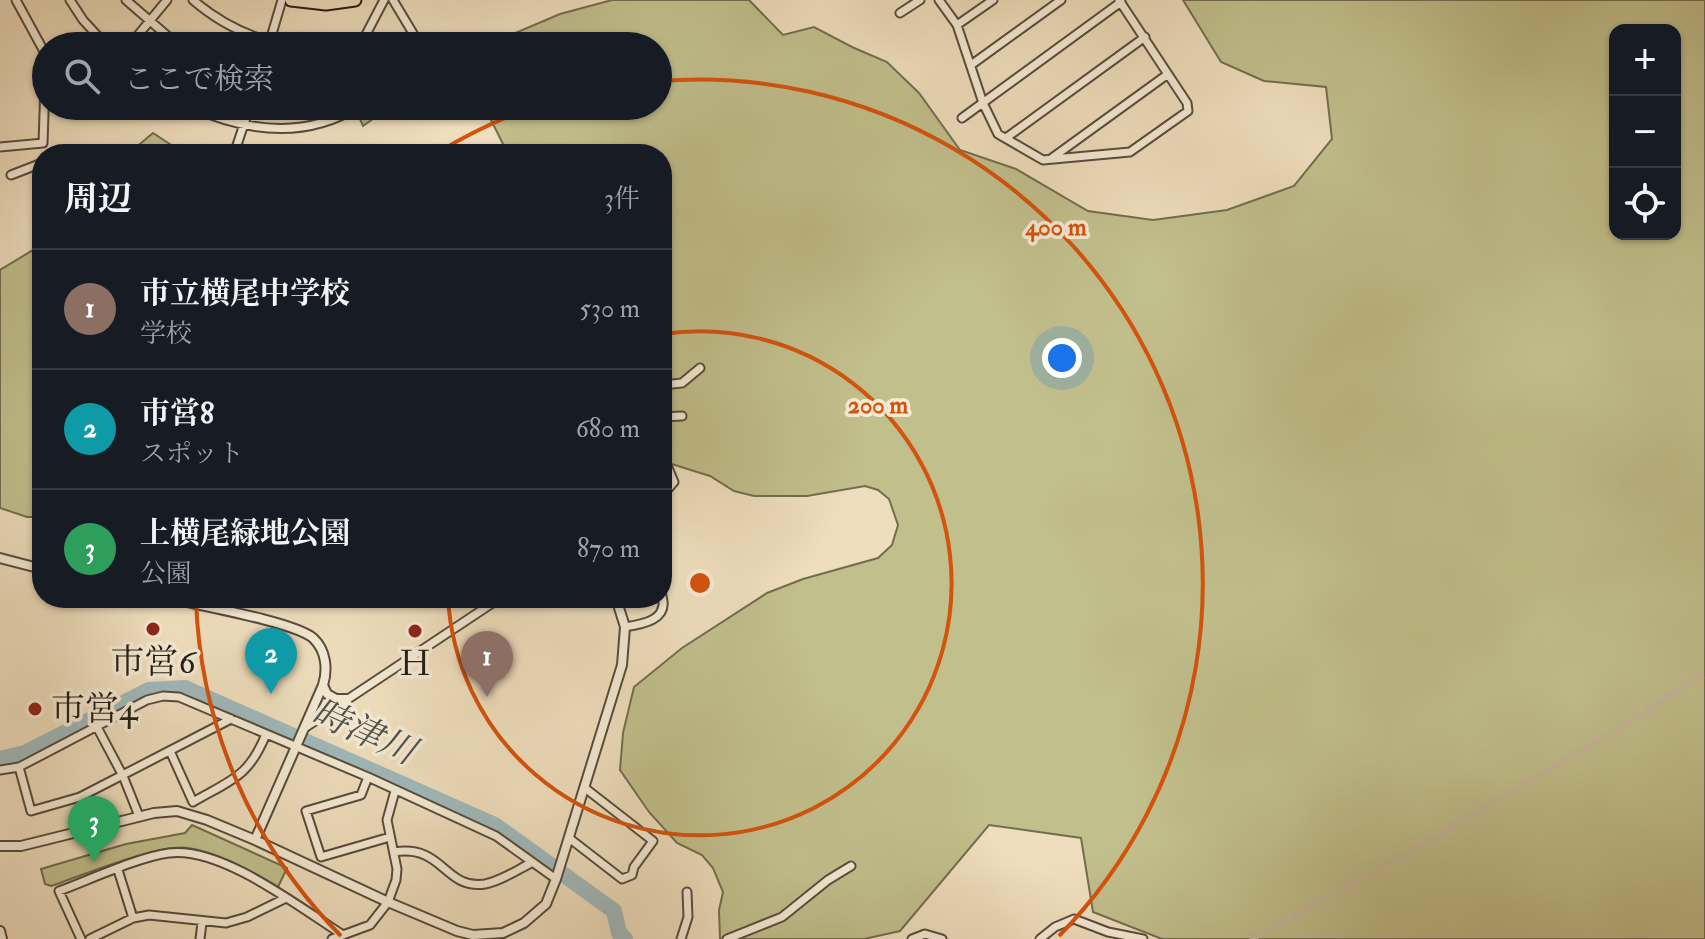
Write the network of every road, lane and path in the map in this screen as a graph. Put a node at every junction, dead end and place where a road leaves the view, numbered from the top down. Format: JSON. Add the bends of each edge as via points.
{"nodes":[{"id":1,"x":16,"y":0,"type":"edge"},
{"id":2,"x":70,"y":0,"type":"edge"},
{"id":3,"x":126,"y":0,"type":"edge"},
{"id":4,"x":167,"y":0,"type":"edge"},
{"id":5,"x":193,"y":0,"type":"edge"},
{"id":6,"x":282,"y":0,"type":"edge"},
{"id":7,"x":291,"y":0,"type":"edge"},
{"id":8,"x":355,"y":0,"type":"edge"},
{"id":9,"x":384,"y":0,"type":"edge"},
{"id":10,"x":393,"y":0,"type":"edge"},
{"id":11,"x":920,"y":0,"type":"edge"},
{"id":12,"x":939,"y":0,"type":"edge"},
{"id":13,"x":993,"y":0,"type":"edge"},
{"id":14,"x":1061,"y":0,"type":"edge"},
{"id":15,"x":1120,"y":1,"type":"edge"},
{"id":16,"x":326,"y":2,"type":"edge"},
{"id":17,"x":900,"y":13,"type":"dead end"},
{"id":18,"x":150,"y":21,"type":"junction"},
{"id":19,"x":957,"y":25,"type":"junction"},
{"id":20,"x":33,"y":32,"type":"edge"},
{"id":21,"x":94,"y":32,"type":"edge"},
{"id":22,"x":141,"y":32,"type":"edge"},
{"id":23,"x":163,"y":32,"type":"edge"},
{"id":24,"x":242,"y":32,"type":"edge"},
{"id":25,"x":273,"y":32,"type":"edge"},
{"id":26,"x":367,"y":32,"type":"edge"},
{"id":27,"x":412,"y":32,"type":"edge"},
{"id":28,"x":1145,"y":37,"type":"junction"},
{"id":29,"x":971,"y":65,"type":"junction"},
{"id":30,"x":1168,"y":74,"type":"junction"},
{"id":31,"x":983,"y":103,"type":"junction"},
{"id":32,"x":962,"y":118,"type":"dead end"},
{"id":33,"x":44,"y":120,"type":"edge"},
{"id":34,"x":225,"y":120,"type":"edge"},
{"id":35,"x":245,"y":120,"type":"edge"},
{"id":36,"x":330,"y":120,"type":"edge"},
{"id":37,"x":244,"y":124,"type":"junction"},
{"id":38,"x":1006,"y":138,"type":"junction"},
{"id":39,"x":43,"y":143,"type":"joint"},
{"id":40,"x":32,"y":144,"type":"edge"},
{"id":41,"x":32,"y":144,"type":"edge"},
{"id":42,"x":237,"y":144,"type":"edge"},
{"id":43,"x":0,"y":147,"type":"edge"},
{"id":44,"x":1050,"y":159,"type":"junction"},
{"id":45,"x":32,"y":167,"type":"edge"},
{"id":46,"x":11,"y":175,"type":"dead end"},
{"id":47,"x":700,"y":368,"type":"dead end"},
{"id":48,"x":672,"y":384,"type":"edge"},
{"id":49,"x":672,"y":416,"type":"edge"},
{"id":50,"x":682,"y":416,"type":"dead end"},
{"id":51,"x":0,"y":558,"type":"edge"},
{"id":52,"x":32,"y":566,"type":"edge"},
{"id":53,"x":209,"y":608,"type":"edge"},
{"id":54,"x":485,"y":608,"type":"edge"},
{"id":55,"x":619,"y":608,"type":"edge"},
{"id":56,"x":663,"y":608,"type":"edge"},
{"id":57,"x":625,"y":627,"type":"junction"},
{"id":58,"x":323,"y":685,"type":"junction"},
{"id":59,"x":347,"y":699,"type":"junction"},
{"id":60,"x":231,"y":719,"type":"junction"},
{"id":61,"x":97,"y":727,"type":"junction"},
{"id":62,"x":306,"y":727,"type":"junction"},
{"id":63,"x":266,"y":734,"type":"junction"},
{"id":64,"x":297,"y":748,"type":"junction"},
{"id":65,"x":170,"y":751,"type":"junction"},
{"id":66,"x":19,"y":767,"type":"junction"},
{"id":67,"x":0,"y":770,"type":"edge"},
{"id":68,"x":123,"y":776,"type":"junction"},
{"id":69,"x":368,"y":777,"type":"junction"},
{"id":70,"x":585,"y":788,"type":"junction"},
{"id":71,"x":395,"y":791,"type":"junction"},
{"id":72,"x":139,"y":816,"type":"junction"},
{"id":73,"x":390,"y":837,"type":"junction"},
{"id":74,"x":569,"y":838,"type":"junction"},
{"id":75,"x":255,"y":840,"type":"junction"},
{"id":76,"x":0,"y":846,"type":"edge"},
{"id":77,"x":394,"y":852,"type":"junction"},
{"id":78,"x":531,"y":863,"type":"junction"},
{"id":79,"x":851,"y":866,"type":"dead end"},
{"id":80,"x":118,"y":870,"type":"junction"},
{"id":81,"x":556,"y":879,"type":"junction"},
{"id":82,"x":687,"y":892,"type":"dead end"},
{"id":83,"x":286,"y":898,"type":"junction"},
{"id":84,"x":388,"y":902,"type":"junction"},
{"id":85,"x":133,"y":918,"type":"junction"},
{"id":86,"x":202,"y":923,"type":"junction"},
{"id":87,"x":0,"y":931,"type":"edge"},
{"id":88,"x":343,"y":935,"type":"junction"},
{"id":89,"x":2,"y":939,"type":"edge"},
{"id":90,"x":81,"y":939,"type":"edge"},
{"id":91,"x":90,"y":939,"type":"edge"},
{"id":92,"x":200,"y":939,"type":"edge"},
{"id":93,"x":332,"y":939,"type":"edge"},
{"id":94,"x":681,"y":939,"type":"edge"},
{"id":95,"x":727,"y":939,"type":"edge"},
{"id":96,"x":912,"y":939,"type":"edge"},
{"id":97,"x":942,"y":939,"type":"edge"},
{"id":98,"x":1040,"y":939,"type":"edge"},
{"id":99,"x":1143,"y":939,"type":"edge"}],
"edges":[{"from":1,"to":20,"type":"street"},
{"from":2,"to":21,"type":"street"},
{"from":3,"to":18,"type":"street"},
{"from":4,"to":18,"type":"street"},
{"from":5,"to":24,"type":"street"},
{"from":6,"to":25,"type":"street"},
{"from":7,"to":16,"type":"main road"},
{"from":8,"to":16,"type":"main road"},
{"from":9,"to":26,"type":"street"},
{"from":10,"to":27,"type":"street"},
{"from":11,"to":17,"type":"street"},
{"from":12,"to":19,"type":"street"},
{"from":13,"to":19,"type":"street"},
{"from":14,"to":29,"type":"street"},
{"from":15,"to":28,"type":"street"},
{"from":15,"to":31,"type":"street"},
{"from":18,"to":22,"type":"street"},
{"from":18,"to":23,"type":"street"},
{"from":19,"to":29,"type":"street"},
{"from":28,"to":30,"type":"street"},
{"from":28,"to":38,"type":"street"},
{"from":29,"to":31,"type":"street"},
{"from":30,"to":44,"type":"street"},
{"from":30,"to":44,"type":"street","via":[[1188,111],[1130,152]]},
{"from":31,"to":32,"type":"street"},
{"from":31,"to":38,"type":"street","via":[[998,134]]},
{"from":33,"to":39,"type":"street"},
{"from":34,"to":37,"type":"street"},
{"from":35,"to":37,"type":"street"},
{"from":36,"to":37,"type":"street","via":[[315,127]]},
{"from":37,"to":42,"type":"street"},
{"from":38,"to":44,"type":"street"},
{"from":39,"to":40,"type":"street"},
{"from":41,"to":43,"type":"street"},
{"from":45,"to":46,"type":"street"},
{"from":47,"to":48,"type":"street","via":[[682,383]]},
{"from":49,"to":50,"type":"street"},
{"from":51,"to":52,"type":"street"},
{"from":53,"to":58,"type":"street","via":[[300,630],[319,645],[327,674]]},
{"from":54,"to":59,"type":"street"},
{"from":55,"to":57,"type":"street"},
{"from":56,"to":57,"type":"street","via":[[656,619]]},
{"from":57,"to":70,"type":"street","via":[[622,665]]},
{"from":58,"to":59,"type":"street","via":[[327,694]]},
{"from":58,"to":62,"type":"street"},
{"from":59,"to":62,"type":"street"},
{"from":60,"to":61,"type":"street","via":[[190,700],[163,696]]},
{"from":60,"to":63,"type":"street"},
{"from":60,"to":65,"type":"street"},
{"from":61,"to":66,"type":"street"},
{"from":61,"to":68,"type":"street"},
{"from":62,"to":64,"type":"street"},
{"from":63,"to":64,"type":"street"},
{"from":63,"to":65,"type":"street","via":[[243,774],[193,802]]},
{"from":64,"to":69,"type":"street"},
{"from":64,"to":75,"type":"street"},
{"from":65,"to":68,"type":"street"},
{"from":66,"to":67,"type":"street"},
{"from":66,"to":68,"type":"street","via":[[31,811],[80,797]]},
{"from":68,"to":72,"type":"street"},
{"from":69,"to":71,"type":"street"},
{"from":69,"to":73,"type":"street","via":[[361,795],[306,811],[321,857]]},
{"from":70,"to":74,"type":"street"},
{"from":70,"to":74,"type":"street","via":[[653,841],[632,875],[622,879]]},
{"from":71,"to":73,"type":"street","via":[[387,820]]},
{"from":71,"to":78,"type":"street","via":[[496,836]]},
{"from":72,"to":75,"type":"street","via":[[177,811]]},
{"from":72,"to":76,"type":"street","via":[[21,846]]},
{"from":73,"to":77,"type":"street"},
{"from":74,"to":81,"type":"street"},
{"from":75,"to":84,"type":"street"},
{"from":77,"to":78,"type":"street","via":[[427,854],[469,884],[497,880]]},
{"from":77,"to":84,"type":"street","via":[[396,880]]},
{"from":78,"to":81,"type":"street"},
{"from":79,"to":95,"type":"street","via":[[782,917]]},
{"from":80,"to":83,"type":"street","via":[[165,854],[192,853],[222,862]]},
{"from":80,"to":85,"type":"street"},
{"from":80,"to":90,"type":"street","via":[[59,891]]},
{"from":81,"to":84,"type":"street","via":[[546,904],[524,923],[489,936],[457,931]]},
{"from":82,"to":94,"type":"street","via":[[688,917]]},
{"from":83,"to":86,"type":"street","via":[[247,917]]},
{"from":83,"to":88,"type":"street"},
{"from":84,"to":88,"type":"street","via":[[370,925]]},
{"from":85,"to":86,"type":"street","via":[[149,915]]},
{"from":85,"to":91,"type":"street"},
{"from":86,"to":92,"type":"street"},
{"from":87,"to":89,"type":"street"},
{"from":88,"to":93,"type":"street"},
{"from":96,"to":97,"type":"street","via":[[925,934]]},
{"from":98,"to":99,"type":"street","via":[[1074,919]]}]}
